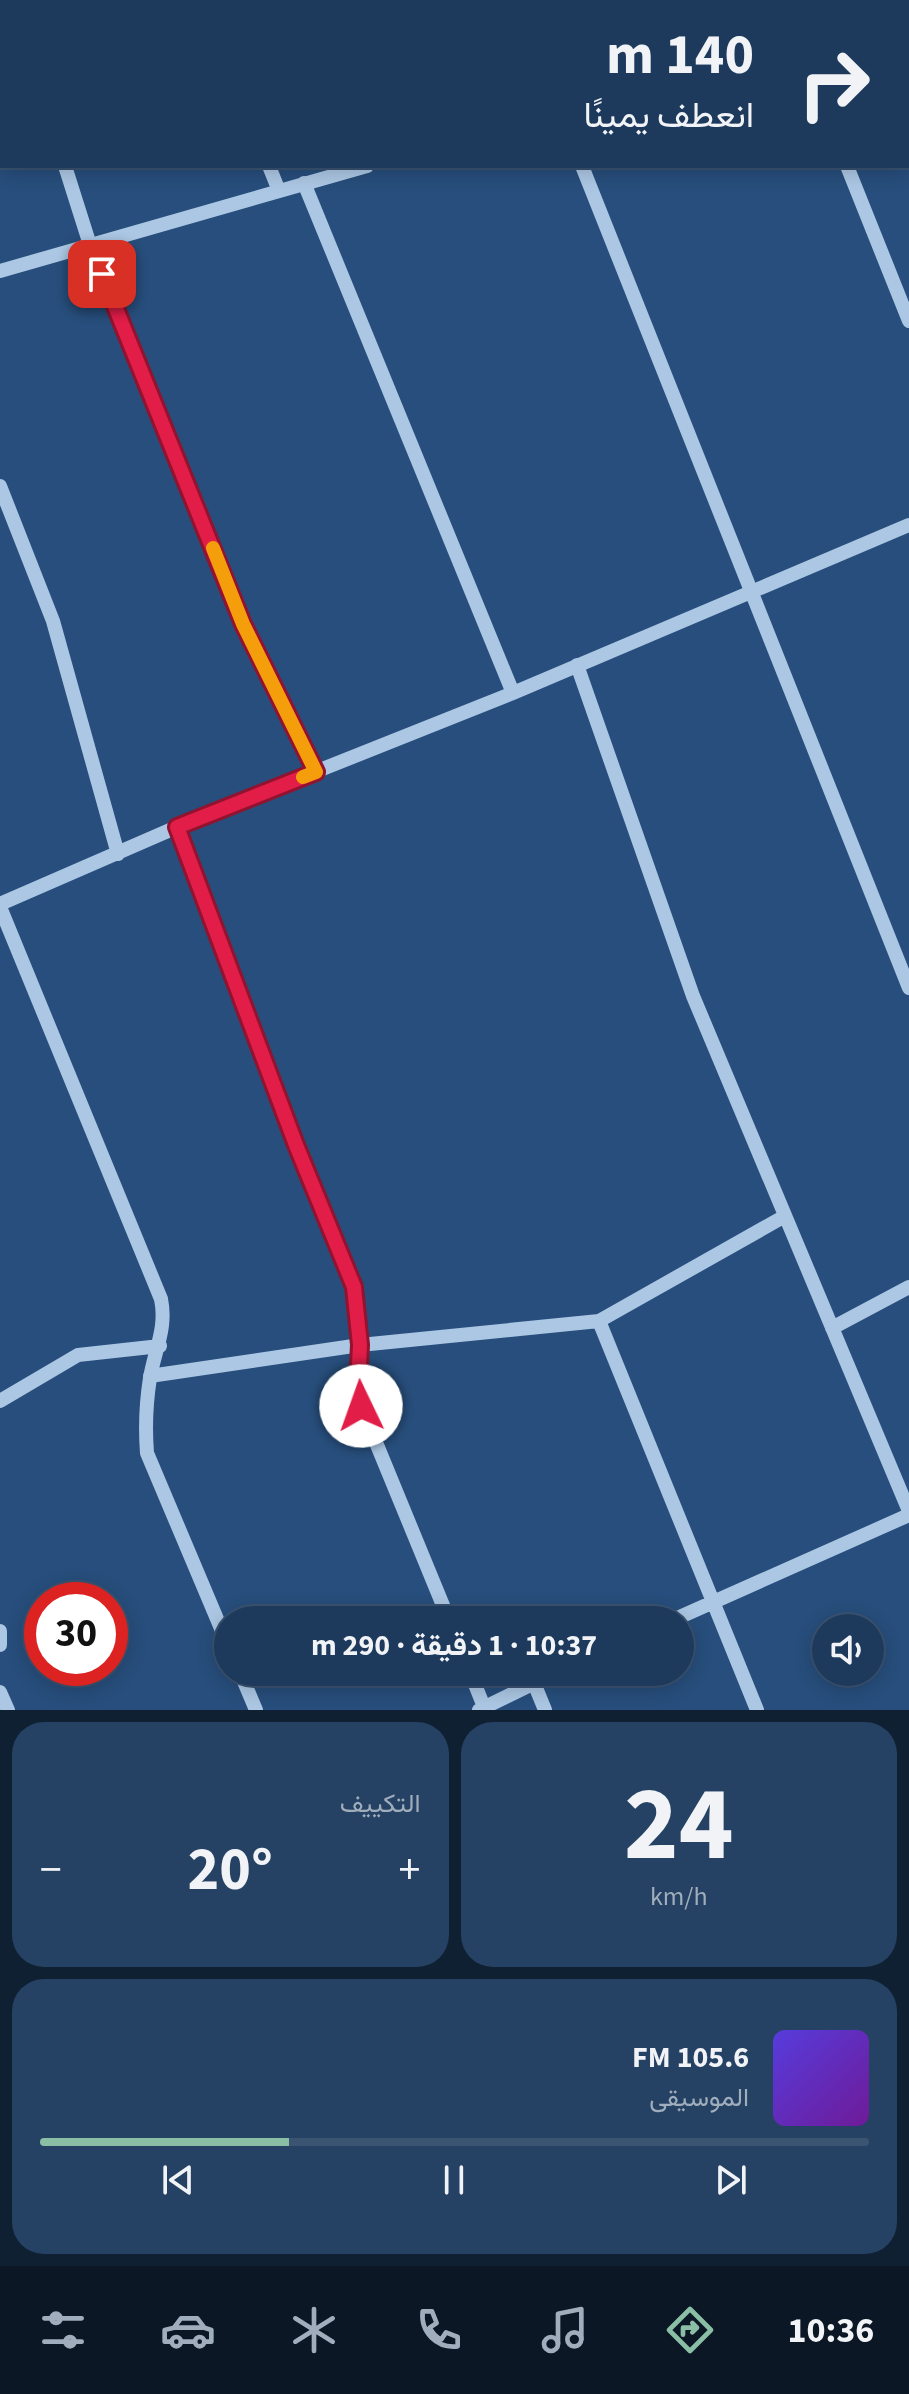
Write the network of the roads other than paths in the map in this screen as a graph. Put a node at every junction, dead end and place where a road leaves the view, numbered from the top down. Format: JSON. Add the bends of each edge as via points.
{"nodes":[{"id":1,"x":66,"y":168,"type":"edge"},
{"id":2,"x":270,"y":168,"type":"edge"},
{"id":3,"x":360,"y":168,"type":"edge"},
{"id":4,"x":583,"y":168,"type":"edge"},
{"id":5,"x":848,"y":168,"type":"edge"},
{"id":6,"x":304,"y":183,"type":"junction"},
{"id":7,"x":279,"y":191,"type":"junction"},
{"id":8,"x":90,"y":245,"type":"junction"},
{"id":9,"x":0,"y":271,"type":"edge"},
{"id":10,"x":909,"y":321,"type":"edge"},
{"id":11,"x":0,"y":486,"type":"edge"},
{"id":12,"x":909,"y":525,"type":"edge"},
{"id":13,"x":752,"y":591,"type":"junction"},
{"id":14,"x":577,"y":665,"type":"junction"},
{"id":15,"x":513,"y":693,"type":"junction"},
{"id":16,"x":316,"y":772,"type":"junction"},
{"id":17,"x":177,"y":827,"type":"junction"},
{"id":18,"x":118,"y":854,"type":"junction"},
{"id":19,"x":0,"y":905,"type":"edge"},
{"id":20,"x":909,"y":988,"type":"edge"},
{"id":21,"x":785,"y":1216,"type":"junction"},
{"id":22,"x":909,"y":1287,"type":"edge"},
{"id":23,"x":599,"y":1321,"type":"junction"},
{"id":24,"x":832,"y":1328,"type":"junction"},
{"id":25,"x":360,"y":1345,"type":"junction"},
{"id":26,"x":160,"y":1346,"type":"junction"},
{"id":27,"x":150,"y":1376,"type":"junction"},
{"id":28,"x":0,"y":1401,"type":"edge"},
{"id":29,"x":909,"y":1513,"type":"edge"},
{"id":30,"x":713,"y":1602,"type":"junction"},
{"id":31,"x":443,"y":1606,"type":"edge"},
{"id":32,"x":694,"y":1611,"type":"edge"},
{"id":33,"x":214,"y":1612,"type":"edge"},
{"id":34,"x":0,"y":1631,"type":"edge"},
{"id":35,"x":0,"y":1645,"type":"edge"},
{"id":36,"x":246,"y":1686,"type":"edge"},
{"id":37,"x":475,"y":1686,"type":"edge"},
{"id":38,"x":528,"y":1686,"type":"edge"},
{"id":39,"x":535,"y":1686,"type":"edge"},
{"id":40,"x":0,"y":1692,"type":"edge"},
{"id":41,"x":482,"y":1708,"type":"edge"},
{"id":42,"x":8,"y":1710,"type":"edge"},
{"id":43,"x":256,"y":1710,"type":"edge"},
{"id":44,"x":545,"y":1710,"type":"edge"},
{"id":45,"x":757,"y":1710,"type":"edge"}],
"edges":[{"from":1,"to":8,"type":"street"},
{"from":2,"to":7,"type":"street"},
{"from":3,"to":6,"type":"street"},
{"from":4,"to":13,"type":"street"},
{"from":5,"to":10,"type":"street"},
{"from":6,"to":7,"type":"street"},
{"from":6,"to":15,"type":"street"},
{"from":7,"to":8,"type":"street"},
{"from":8,"to":9,"type":"street"},
{"from":8,"to":16,"type":"street","via":[[243,624]]},
{"from":11,"to":18,"type":"street","via":[[53,621]]},
{"from":12,"to":13,"type":"street"},
{"from":13,"to":14,"type":"street"},
{"from":13,"to":20,"type":"street"},
{"from":14,"to":15,"type":"street"},
{"from":14,"to":21,"type":"street","via":[[693,996]]},
{"from":15,"to":16,"type":"street"},
{"from":16,"to":17,"type":"street"},
{"from":17,"to":18,"type":"street"},
{"from":17,"to":25,"type":"street","via":[[354,1287]]},
{"from":18,"to":19,"type":"street"},
{"from":19,"to":26,"type":"street","via":[[161,1299]]},
{"from":21,"to":23,"type":"street"},
{"from":21,"to":24,"type":"street"},
{"from":22,"to":24,"type":"street"},
{"from":23,"to":25,"type":"street"},
{"from":23,"to":30,"type":"street"},
{"from":24,"to":29,"type":"street"},
{"from":25,"to":27,"type":"street"},
{"from":25,"to":31,"type":"street","via":[[361,1406]]},
{"from":26,"to":27,"type":"street"},
{"from":26,"to":28,"type":"street","via":[[78,1355]]},
{"from":27,"to":33,"type":"street","via":[[147,1453]]},
{"from":29,"to":30,"type":"street"},
{"from":30,"to":32,"type":"street"},
{"from":30,"to":45,"type":"street"},
{"from":34,"to":35,"type":"street"},
{"from":36,"to":43,"type":"street"},
{"from":37,"to":41,"type":"street"},
{"from":38,"to":41,"type":"street"},
{"from":39,"to":44,"type":"street"},
{"from":40,"to":42,"type":"street"}]}
